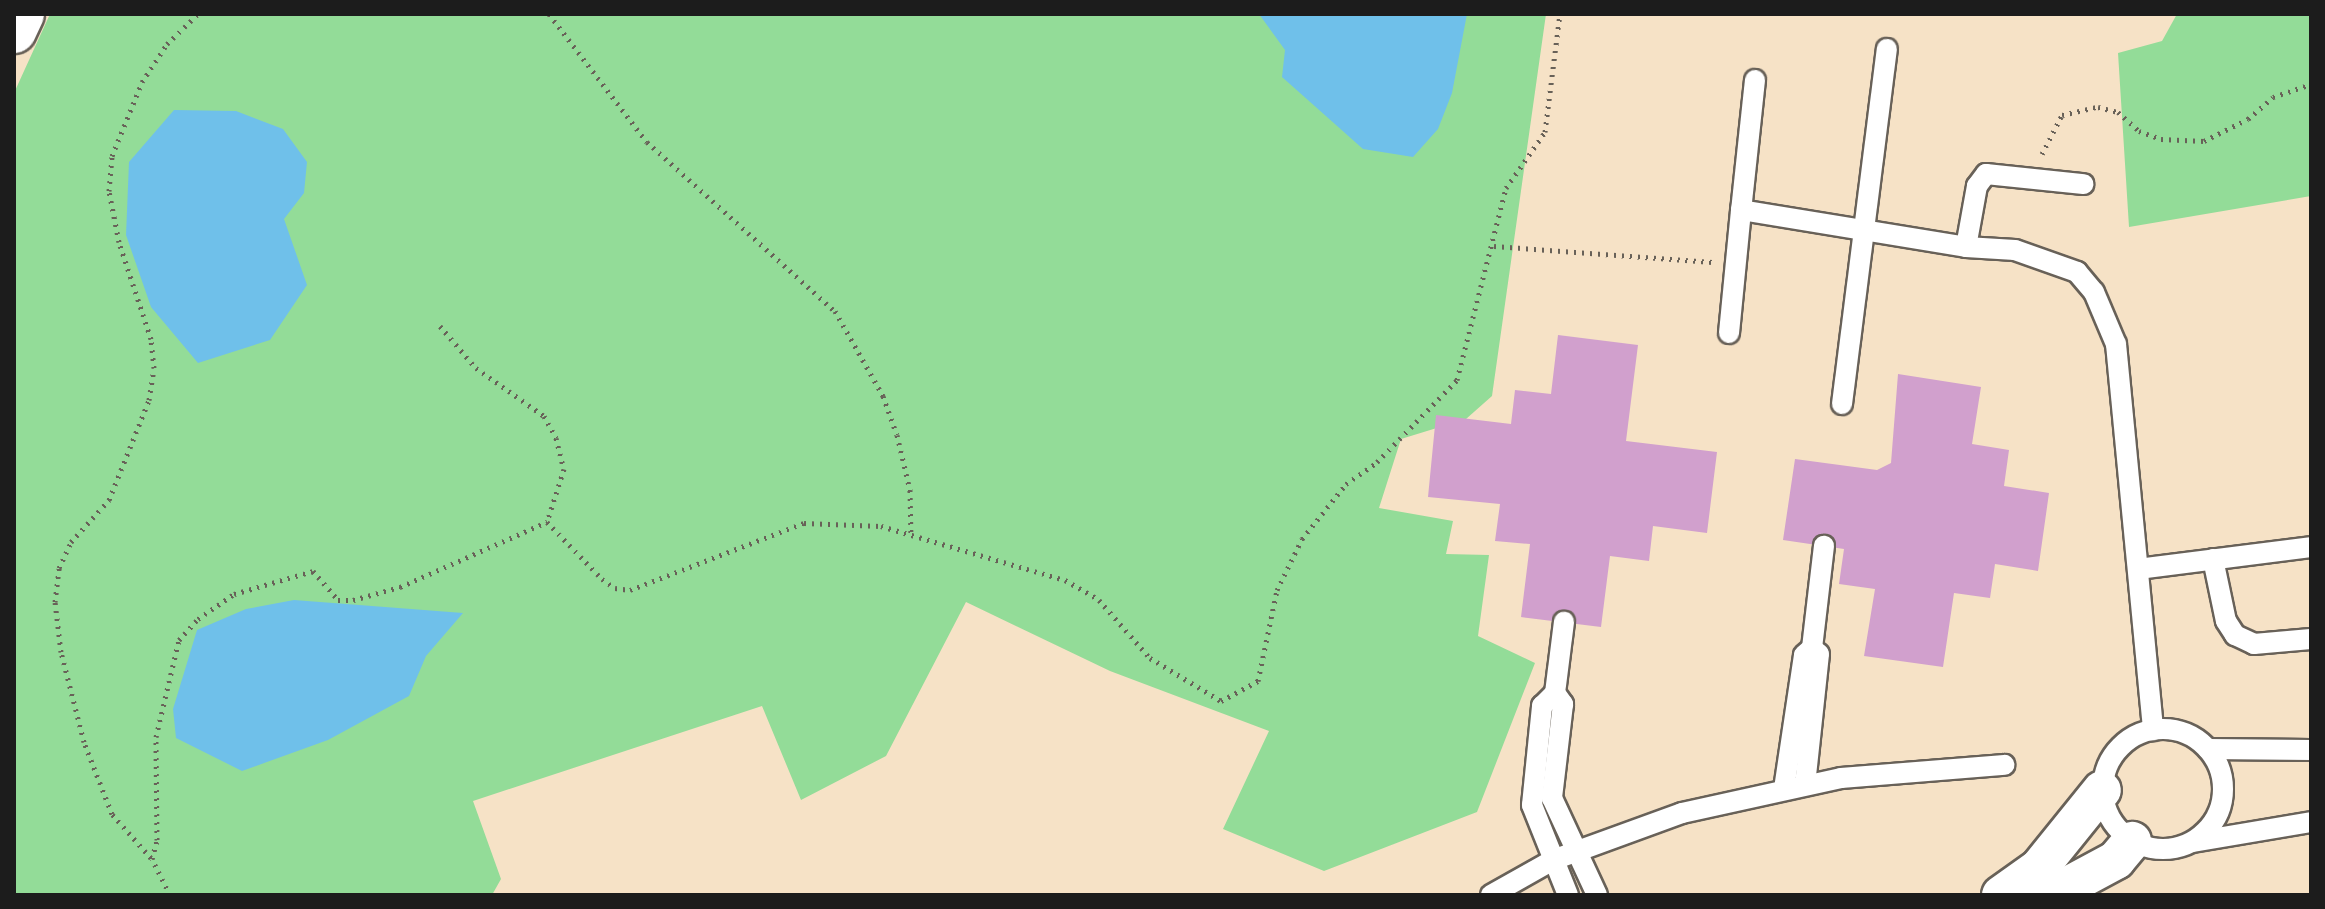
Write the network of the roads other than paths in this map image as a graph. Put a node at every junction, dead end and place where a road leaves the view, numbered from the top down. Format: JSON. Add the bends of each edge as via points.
{"nodes":[{"id":1,"x":22,"y":14,"type":"edge"},
{"id":2,"x":14,"y":31,"type":"edge"},
{"id":3,"x":1887,"y":49,"type":"dead end"},
{"id":4,"x":1755,"y":80,"type":"dead end"},
{"id":5,"x":2083,"y":184,"type":"dead end"},
{"id":6,"x":1741,"y":210,"type":"junction"},
{"id":7,"x":1861,"y":230,"type":"junction"},
{"id":8,"x":1966,"y":247,"type":"junction"},
{"id":9,"x":1729,"y":333,"type":"dead end"},
{"id":10,"x":1842,"y":404,"type":"dead end"},
{"id":11,"x":1824,"y":546,"type":"dead end"},
{"id":12,"x":2311,"y":547,"type":"edge"},
{"id":13,"x":2213,"y":559,"type":"junction"},
{"id":14,"x":2138,"y":569,"type":"junction"},
{"id":15,"x":1564,"y":622,"type":"dead end"},
{"id":16,"x":2311,"y":639,"type":"edge"},
{"id":17,"x":1812,"y":648,"type":"junction"},
{"id":18,"x":2153,"y":730,"type":"junction"},
{"id":19,"x":1547,"y":748,"type":"junction"},
{"id":20,"x":2208,"y":749,"type":"junction"},
{"id":21,"x":2311,"y":750,"type":"edge"},
{"id":22,"x":2004,"y":765,"type":"dead end"},
{"id":23,"x":1805,"y":785,"type":"junction"},
{"id":24,"x":1784,"y":789,"type":"junction"},
{"id":25,"x":2102,"y":790,"type":"junction"},
{"id":26,"x":2311,"y":822,"type":"edge"},
{"id":27,"x":2132,"y":841,"type":"junction"},
{"id":28,"x":2192,"y":843,"type":"junction"},
{"id":29,"x":1578,"y":850,"type":"junction"},
{"id":30,"x":1553,"y":860,"type":"junction"},
{"id":31,"x":1491,"y":895,"type":"edge"},
{"id":32,"x":1568,"y":895,"type":"edge"},
{"id":33,"x":1597,"y":895,"type":"edge"},
{"id":34,"x":2001,"y":895,"type":"edge"},
{"id":35,"x":2051,"y":895,"type":"edge"}],
"edges":[{"from":1,"to":2,"type":"main road"},
{"from":3,"to":7,"type":"lane"},
{"from":4,"to":6,"type":"lane"},
{"from":5,"to":8,"type":"lane","via":[[1995,171],[1981,177]]},
{"from":6,"to":7,"type":"lane"},
{"from":6,"to":9,"type":"lane"},
{"from":7,"to":8,"type":"lane"},
{"from":7,"to":10,"type":"lane"},
{"from":8,"to":14,"type":"lane","via":[[2050,258],[2077,272],[2105,310],[2116,344]]},
{"from":11,"to":17,"type":"lane"},
{"from":12,"to":13,"type":"lane"},
{"from":13,"to":14,"type":"lane"},
{"from":13,"to":16,"type":"lane","via":[[2226,621],[2235,635],[2254,644]]},
{"from":14,"to":18,"type":"lane"},
{"from":15,"to":19,"type":"lane","via":[[1555,693],[1542,706]]},
{"from":17,"to":23,"type":"lane","via":[[1819,654]]},
{"from":17,"to":24,"type":"lane","via":[[1804,655]]},
{"from":18,"to":20,"type":"lane","via":[[2183,732]]},
{"from":18,"to":25,"type":"lane","via":[[2122,744],[2108,765]]},
{"from":19,"to":29,"type":"lane","via":[[1552,798]]},
{"from":19,"to":30,"type":"lane","via":[[1532,805]]},
{"from":20,"to":21,"type":"lane"},
{"from":20,"to":28,"type":"lane","via":[[2221,773],[2223,800],[2217,817]]},
{"from":22,"to":23,"type":"lane","via":[[1907,770]]},
{"from":23,"to":24,"type":"lane"},
{"from":24,"to":29,"type":"lane","via":[[1682,813]]},
{"from":25,"to":27,"type":"lane","via":[[2106,810]]},
{"from":25,"to":34,"type":"street","via":[[2039,868]]},
{"from":26,"to":28,"type":"lane"},
{"from":27,"to":28,"type":"lane","via":[[2162,850]]},
{"from":27,"to":35,"type":"street","via":[[2116,860]]},
{"from":29,"to":30,"type":"lane"},
{"from":29,"to":33,"type":"lane"},
{"from":30,"to":31,"type":"lane"},
{"from":30,"to":32,"type":"lane"}]}
